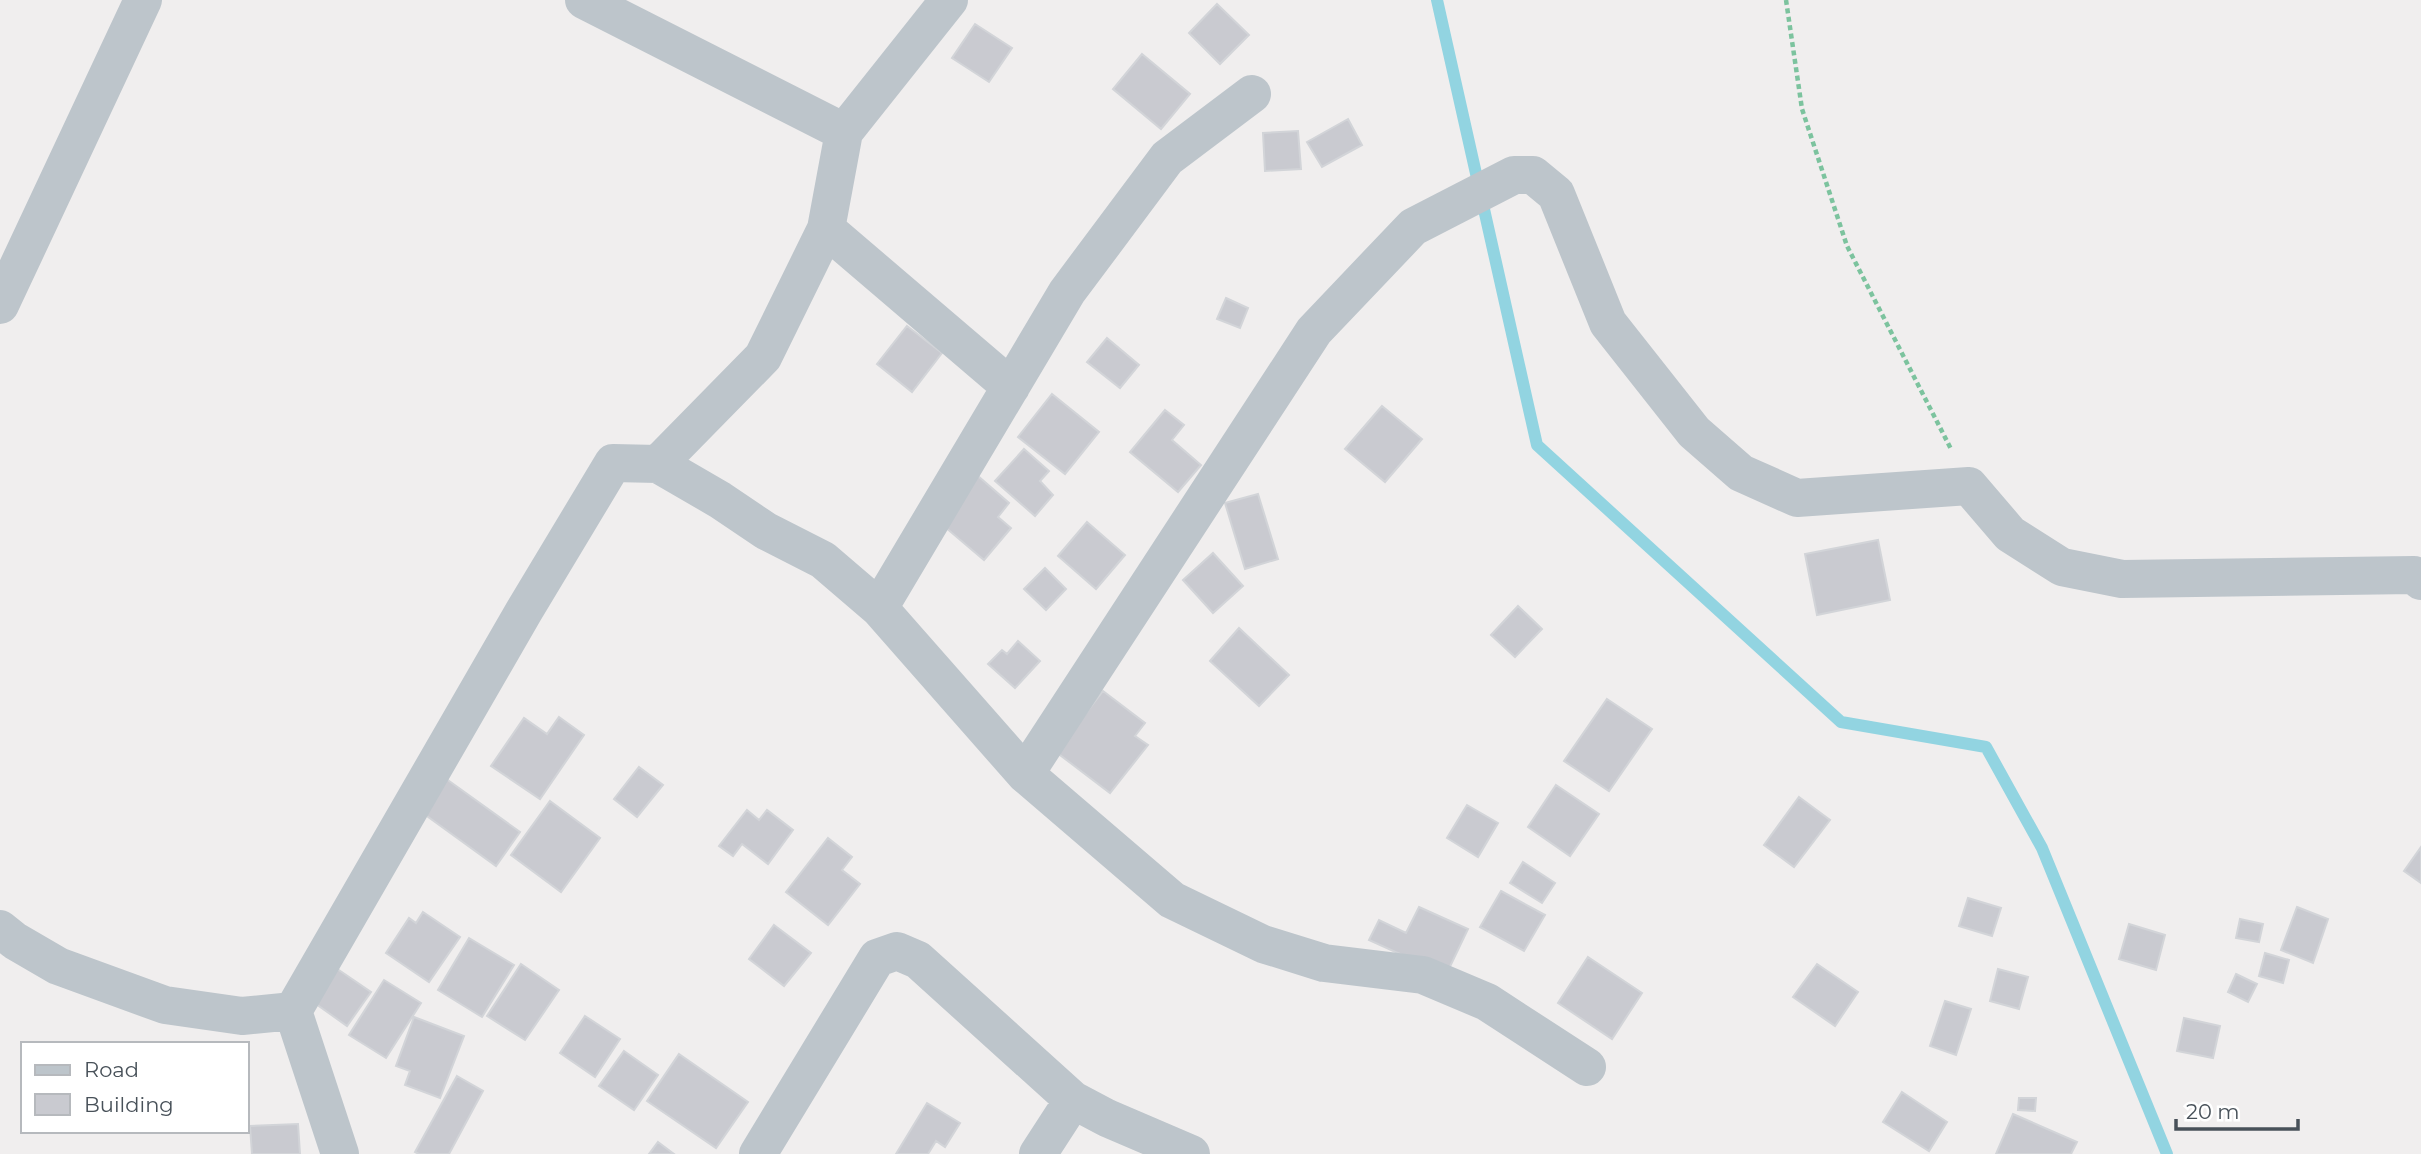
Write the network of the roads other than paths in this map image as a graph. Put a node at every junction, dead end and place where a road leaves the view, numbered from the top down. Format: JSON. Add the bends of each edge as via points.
{"nodes":[{"id":1,"x":143,"y":0,"type":"edge"},
{"id":2,"x":584,"y":0,"type":"edge"},
{"id":3,"x":949,"y":0,"type":"edge"},
{"id":4,"x":1252,"y":94,"type":"dead end"},
{"id":5,"x":845,"y":132,"type":"junction"},
{"id":6,"x":826,"y":229,"type":"junction"},
{"id":7,"x":0,"y":305,"type":"edge"},
{"id":8,"x":1011,"y":387,"type":"junction"},
{"id":9,"x":658,"y":464,"type":"junction"},
{"id":10,"x":2421,"y":581,"type":"edge"},
{"id":11,"x":879,"y":608,"type":"junction"},
{"id":12,"x":1025,"y":774,"type":"junction"},
{"id":13,"x":0,"y":929,"type":"edge"},
{"id":14,"x":293,"y":1011,"type":"junction"},
{"id":15,"x":1587,"y":1067,"type":"dead end"},
{"id":16,"x":1073,"y":1100,"type":"junction"},
{"id":17,"x":340,"y":1154,"type":"edge"},
{"id":18,"x":758,"y":1154,"type":"edge"},
{"id":19,"x":1038,"y":1154,"type":"edge"},
{"id":20,"x":1191,"y":1154,"type":"edge"}],
"edges":[{"from":1,"to":7,"type":"street"},
{"from":2,"to":5,"type":"street"},
{"from":3,"to":5,"type":"street"},
{"from":4,"to":8,"type":"street","via":[[1167,158],[1067,292]]},
{"from":5,"to":6,"type":"street"},
{"from":6,"to":8,"type":"street"},
{"from":6,"to":9,"type":"street","via":[[763,357]]},
{"from":8,"to":11,"type":"street"},
{"from":9,"to":11,"type":"street","via":[[766,531],[823,560]]},
{"from":9,"to":14,"type":"street","via":[[613,463]]},
{"from":10,"to":12,"type":"street","via":[[2414,575],[2122,579],[2062,567],[2010,534],[1969,486],[1797,498],[1741,473],[1695,432],[1608,323],[1556,194],[1533,175],[1514,175],[1413,227],[1314,331]]},
{"from":11,"to":12,"type":"street"},
{"from":12,"to":15,"type":"street","via":[[1172,900],[1264,944],[1324,963],[1423,975],[1487,1002]]},
{"from":13,"to":14,"type":"street","via":[[58,965],[165,1005],[242,1016]]},
{"from":14,"to":17,"type":"street"},
{"from":16,"to":18,"type":"street","via":[[918,960],[897,951],[877,958]]},
{"from":16,"to":19,"type":"street"},
{"from":16,"to":20,"type":"street"}]}
